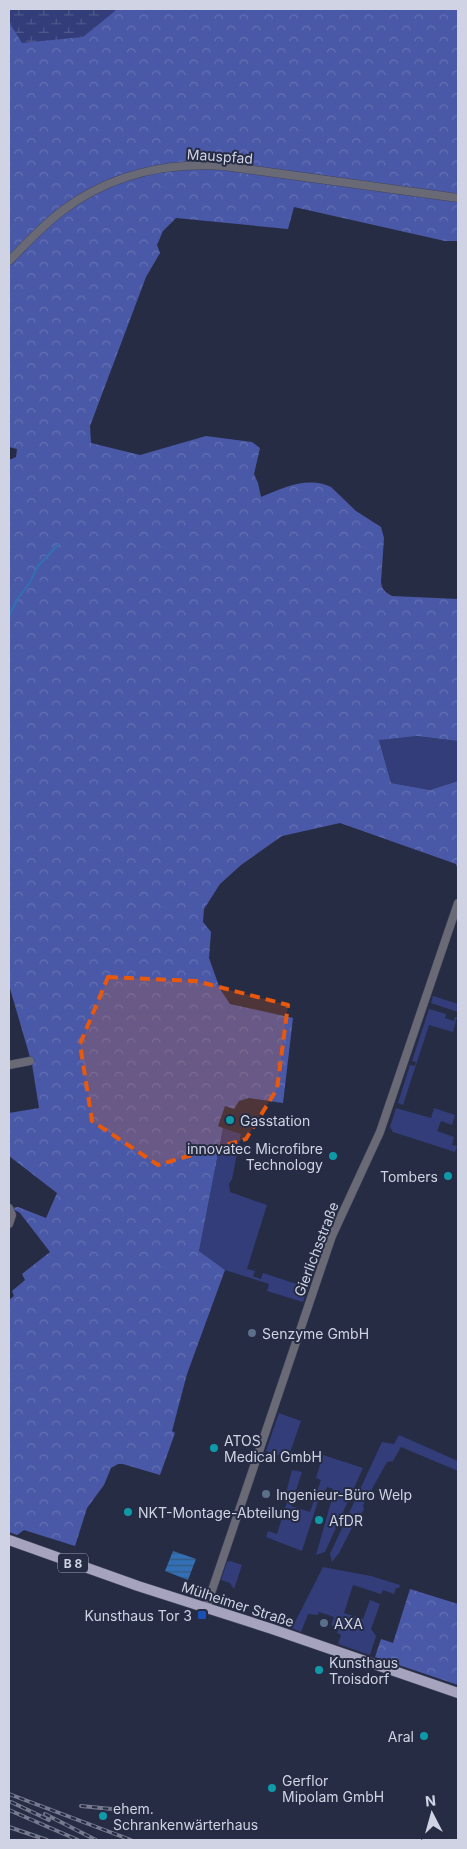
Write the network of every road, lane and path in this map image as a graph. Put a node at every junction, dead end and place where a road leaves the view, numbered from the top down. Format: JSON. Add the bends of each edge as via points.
{"nodes":[{"id":1,"x":458,"y":198,"type":"edge"},
{"id":2,"x":9,"y":261,"type":"edge"},
{"id":3,"x":458,"y":903,"type":"edge"},
{"id":4,"x":30,"y":1061,"type":"dead end"},
{"id":5,"x":9,"y":1065,"type":"edge"},
{"id":6,"x":9,"y":1208,"type":"edge"},
{"id":7,"x":9,"y":1224,"type":"edge"},
{"id":8,"x":9,"y":1540,"type":"edge"},
{"id":9,"x":206,"y":1608,"type":"junction"},
{"id":10,"x":458,"y":1693,"type":"edge"}],
"edges":[{"from":1,"to":2,"type":"street","name":"Mauspfad","via":[[224,166],[161,168],[121,178],[82,197],[54,217]]},
{"from":3,"to":9,"type":"street","name":"Gierlichsstraße","via":[[380,1132],[332,1236]]},
{"from":4,"to":5,"type":"street"},
{"from":6,"to":7,"type":"street","via":[[12,1215]]},
{"from":8,"to":9,"type":"main road","name":"Mülheimer Straße","number":"B 8"},
{"from":9,"to":10,"type":"main road","name":"Mülheimer Straße","number":"B 8"}]}
